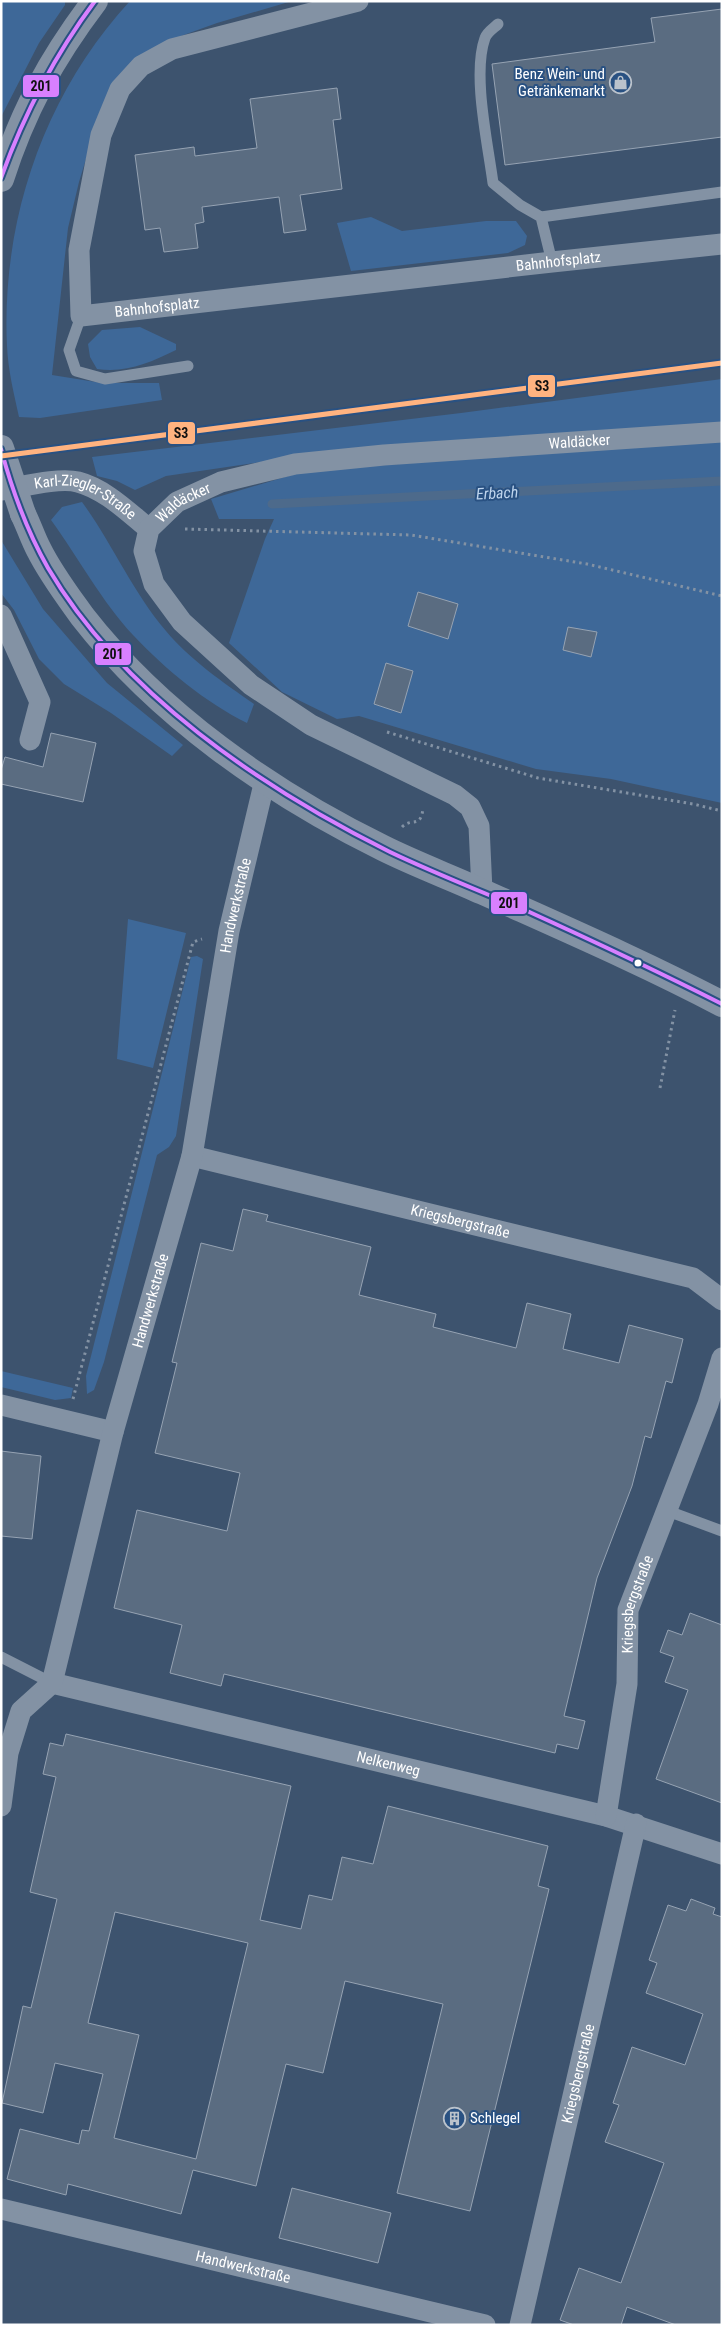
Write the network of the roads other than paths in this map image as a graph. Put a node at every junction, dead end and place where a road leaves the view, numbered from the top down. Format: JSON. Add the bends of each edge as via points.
{"nodes":[{"id":1,"x":95,"y":1,"type":"edge"},
{"id":2,"x":358,"y":1,"type":"edge"},
{"id":3,"x":498,"y":24,"type":"dead end"},
{"id":4,"x":1,"y":179,"type":"edge"},
{"id":5,"x":722,"y":192,"type":"edge"},
{"id":6,"x":541,"y":217,"type":"junction"},
{"id":7,"x":722,"y":244,"type":"edge"},
{"id":8,"x":552,"y":262,"type":"junction"},
{"id":9,"x":81,"y":316,"type":"junction"},
{"id":10,"x":188,"y":366,"type":"dead end"},
{"id":11,"x":722,"y":432,"type":"edge"},
{"id":12,"x":1,"y":448,"type":"edge"},
{"id":13,"x":1,"y":490,"type":"edge"},
{"id":14,"x":149,"y":528,"type":"junction"},
{"id":15,"x":1,"y":615,"type":"edge"},
{"id":16,"x":30,"y":740,"type":"dead end"},
{"id":17,"x":265,"y":780,"type":"junction"},
{"id":18,"x":482,"y":891,"type":"junction"},
{"id":19,"x":722,"y":1004,"type":"edge"},
{"id":20,"x":192,"y":1156,"type":"junction"},
{"id":21,"x":722,"y":1300,"type":"edge"},
{"id":22,"x":722,"y":1358,"type":"edge"},
{"id":23,"x":1,"y":1405,"type":"edge"},
{"id":24,"x":715,"y":1406,"type":"edge"},
{"id":25,"x":113,"y":1432,"type":"junction"},
{"id":26,"x":665,"y":1510,"type":"junction"},
{"id":27,"x":722,"y":1531,"type":"edge"},
{"id":28,"x":1,"y":1657,"type":"edge"},
{"id":29,"x":52,"y":1683,"type":"junction"},
{"id":30,"x":1,"y":1806,"type":"edge"},
{"id":31,"x":606,"y":1816,"type":"junction"},
{"id":32,"x":636,"y":1824,"type":"junction"},
{"id":33,"x":722,"y":1854,"type":"edge"},
{"id":34,"x":1,"y":2209,"type":"edge"},
{"id":35,"x":485,"y":2325,"type":"edge"},
{"id":36,"x":520,"y":2325,"type":"edge"}],
"edges":[{"from":1,"to":4,"type":"street","via":[[69,35],[39,84],[13,141]]},
{"from":2,"to":9,"type":"street","via":[[172,49],[141,66],[120,89],[101,135],[79,250]]},
{"from":3,"to":6,"type":"lane","via":[[486,36],[480,60],[493,183]]},
{"from":5,"to":6,"type":"lane"},
{"from":6,"to":8,"type":"lane"},
{"from":7,"to":8,"type":"street","name":"Bahnhofsplatz"},
{"from":8,"to":9,"type":"street","name":"Bahnhofsplatz"},
{"from":9,"to":10,"type":"lane","via":[[69,350],[76,372],[105,379]]},
{"from":11,"to":14,"type":"street","name":"Waldäcker","via":[[295,464],[221,482],[177,502]]},
{"from":12,"to":17,"type":"street","name":"Karl-Ziegler-Straße","bridge":true,"via":[[39,551],[62,590],[104,644],[145,688]]},
{"from":13,"to":14,"type":"street","name":"Karl-Ziegler-Straße","via":[[77,481],[97,490]]},
{"from":14,"to":18,"type":"street","name":"Waldäcker","via":[[144,551],[154,584],[182,622],[251,685],[311,724],[455,795],[470,807],[479,826]]},
{"from":15,"to":16,"type":"street","via":[[40,702]]},
{"from":17,"to":18,"type":"street","name":"Karl-Ziegler-Straße","via":[[383,848]]},
{"from":17,"to":20,"type":"street","name":"Handwerkstraße","via":[[229,931]]},
{"from":18,"to":19,"type":"street","name":"Karl-Ziegler-Straße"},
{"from":20,"to":21,"type":"street","name":"Kriegsbergstraße","via":[[693,1278]]},
{"from":20,"to":25,"type":"street","name":"Handwerkstraße"},
{"from":22,"to":24,"type":"street","name":"Kriegsbergstraße"},
{"from":23,"to":25,"type":"street"},
{"from":24,"to":26,"type":"street","name":"Kriegsbergstraße"},
{"from":25,"to":29,"type":"street","name":"Handwerkstraße"},
{"from":26,"to":27,"type":"lane"},
{"from":26,"to":31,"type":"street","name":"Kriegsbergstraße","via":[[628,1610],[627,1684]]},
{"from":28,"to":29,"type":"lane"},
{"from":29,"to":30,"type":"street","via":[[22,1712],[8,1752]]},
{"from":29,"to":31,"type":"street","name":"Nelkenweg"},
{"from":31,"to":32,"type":"street","name":"Nelkenweg"},
{"from":32,"to":33,"type":"street","name":"Nelkenweg"},
{"from":32,"to":36,"type":"street","name":"Kriegsbergstraße"},
{"from":34,"to":35,"type":"street","name":"Handwerkstraße"}]}
